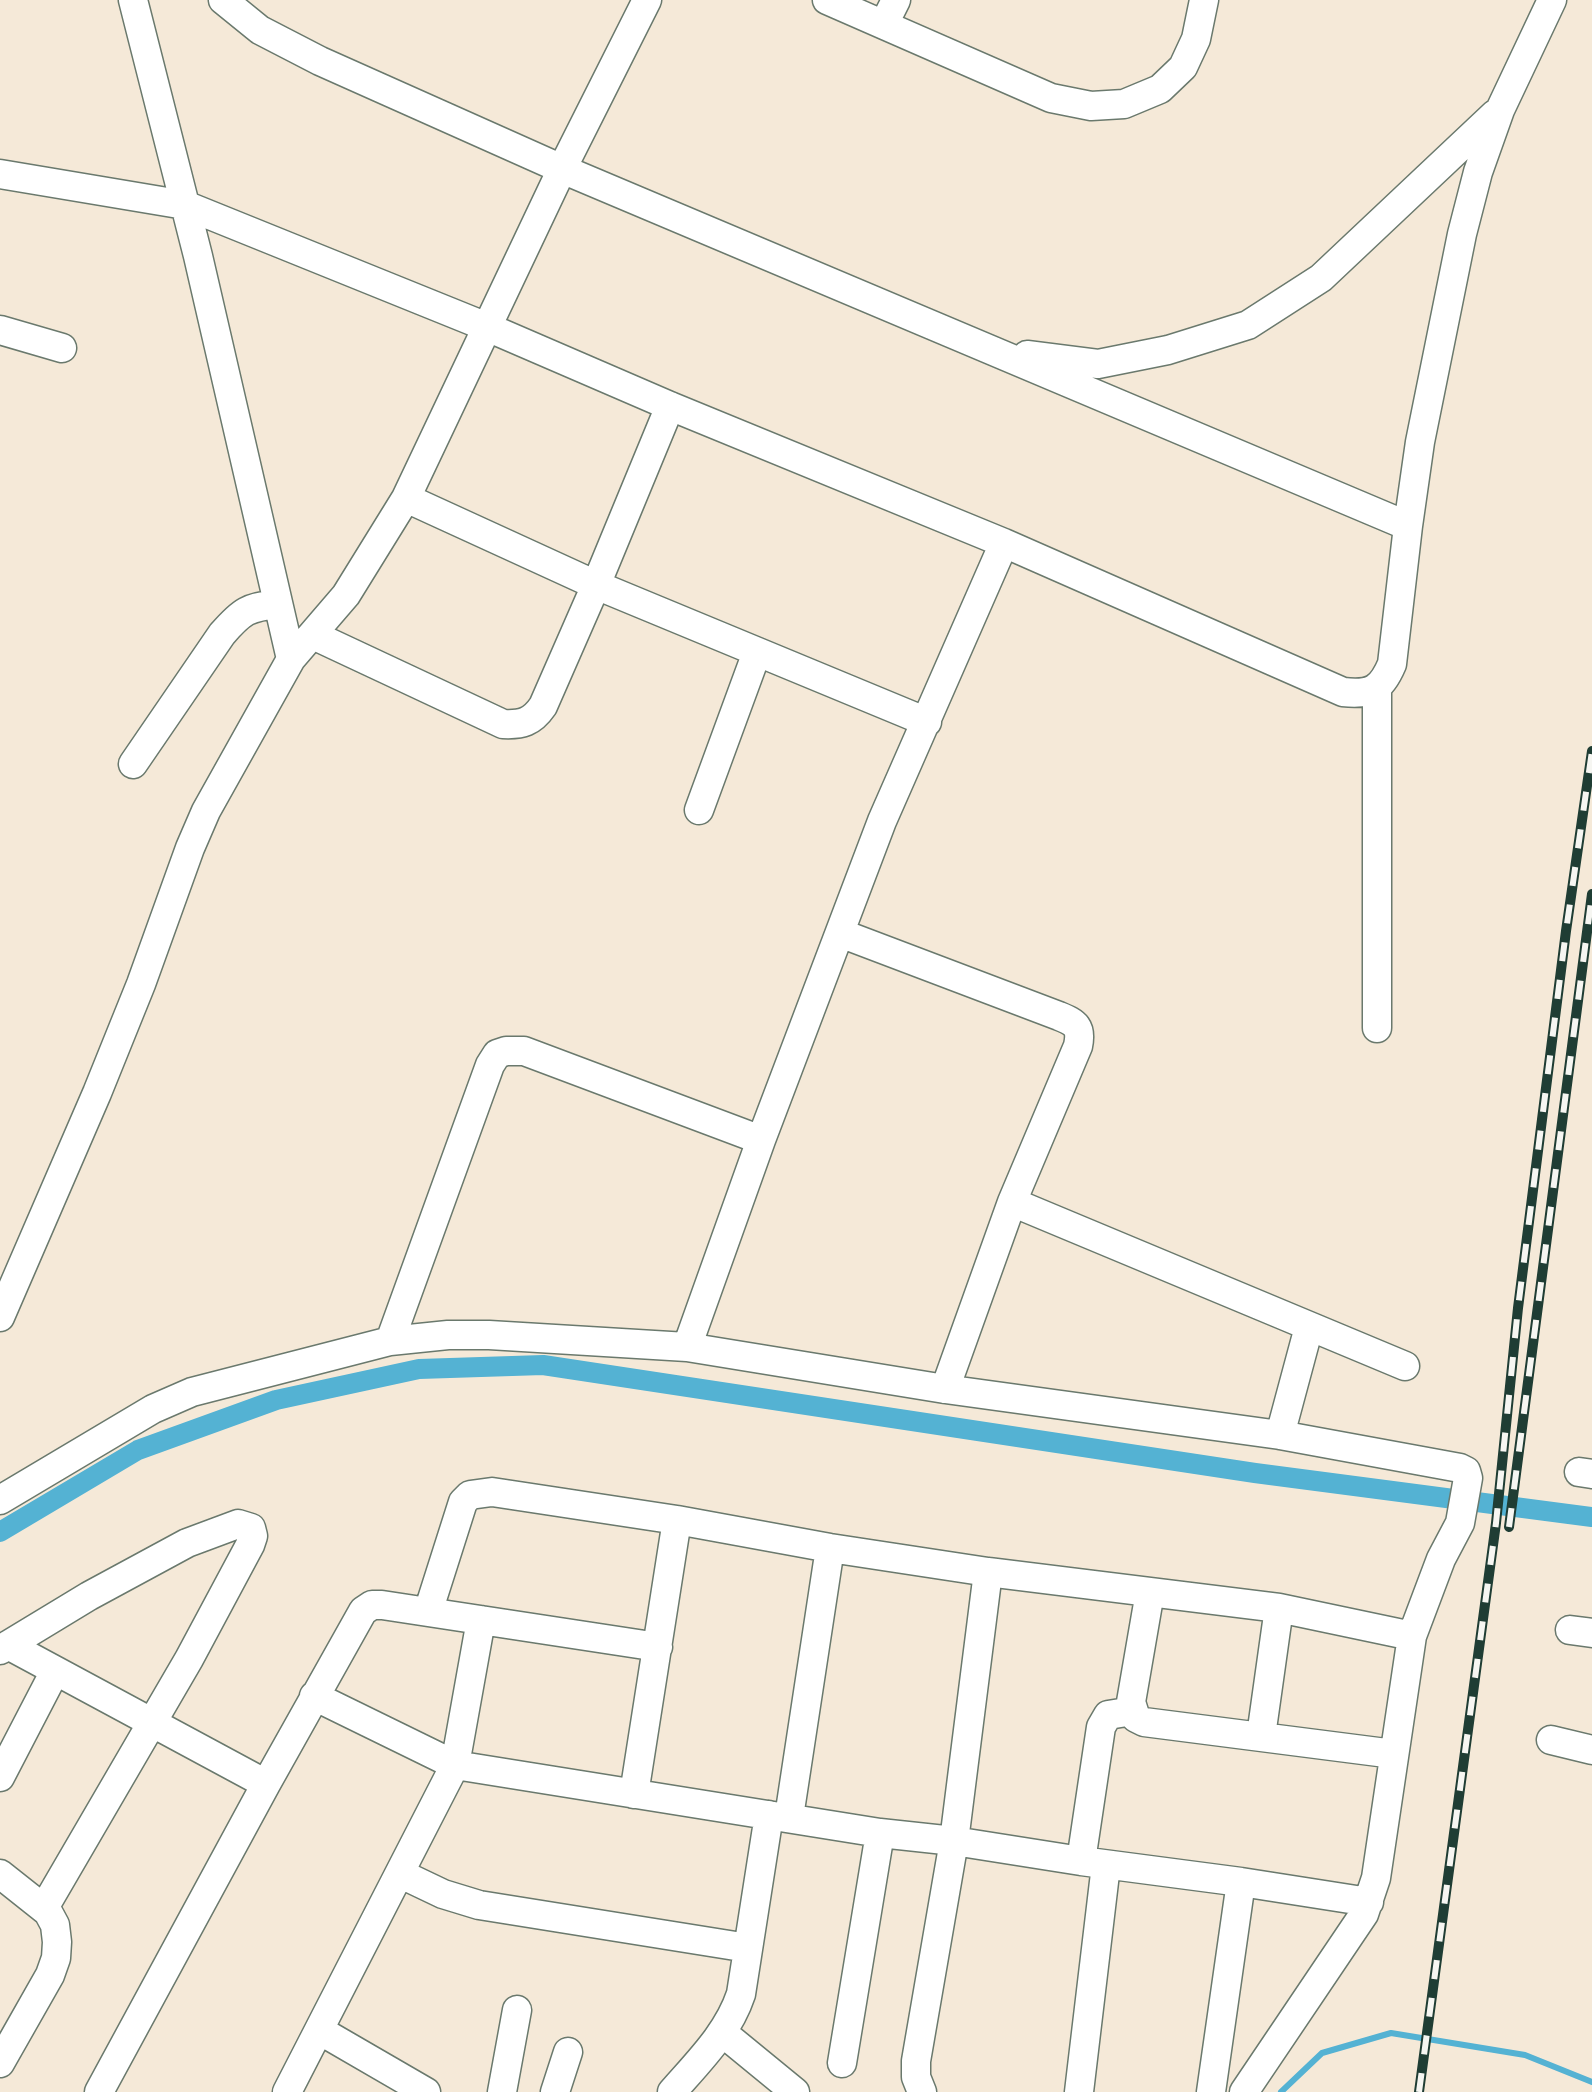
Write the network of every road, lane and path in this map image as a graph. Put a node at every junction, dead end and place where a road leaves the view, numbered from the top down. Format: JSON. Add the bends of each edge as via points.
{"nodes":[{"id":1,"x":133,"y":0,"type":"edge"},
{"id":2,"x":223,"y":0,"type":"edge"},
{"id":3,"x":647,"y":0,"type":"edge"},
{"id":4,"x":827,"y":0,"type":"edge"},
{"id":5,"x":1204,"y":0,"type":"edge"},
{"id":6,"x":1552,"y":0,"type":"edge"},
{"id":7,"x":890,"y":12,"type":"edge"},
{"id":8,"x":1500,"y":110,"type":"junction"},
{"id":9,"x":562,"y":169,"type":"junction"},
{"id":10,"x":0,"y":174,"type":"edge"},
{"id":11,"x":185,"y":205,"type":"junction"},
{"id":12,"x":487,"y":328,"type":"junction"},
{"id":13,"x":0,"y":330,"type":"edge"},
{"id":14,"x":62,"y":348,"type":"dead end"},
{"id":15,"x":994,"y":352,"type":"junction"},
{"id":16,"x":670,"y":406,"type":"junction"},
{"id":17,"x":406,"y":498,"type":"junction"},
{"id":18,"x":1408,"y":526,"type":"junction"},
{"id":19,"x":1004,"y":543,"type":"junction"},
{"id":20,"x":596,"y":585,"type":"junction"},
{"id":21,"x":278,"y":604,"type":"junction"},
{"id":22,"x":313,"y":635,"type":"junction"},
{"id":23,"x":757,"y":652,"type":"junction"},
{"id":24,"x":291,"y":659,"type":"junction"},
{"id":25,"x":1378,"y":688,"type":"junction"},
{"id":26,"x":928,"y":722,"type":"junction"},
{"id":27,"x":133,"y":764,"type":"dead end"},
{"id":28,"x":699,"y":810,"type":"dead end"},
{"id":29,"x":840,"y":933,"type":"junction"},
{"id":30,"x":1377,"y":1028,"type":"dead end"},
{"id":31,"x":761,"y":1140,"type":"junction"},
{"id":32,"x":1012,"y":1202,"type":"junction"},
{"id":33,"x":0,"y":1317,"type":"edge"},
{"id":34,"x":1309,"y":1327,"type":"junction"},
{"id":35,"x":390,"y":1342,"type":"junction"},
{"id":36,"x":687,"y":1348,"type":"junction"},
{"id":37,"x":1405,"y":1366,"type":"dead end"},
{"id":38,"x":945,"y":1389,"type":"junction"},
{"id":39,"x":1280,"y":1436,"type":"junction"},
{"id":40,"x":0,"y":1500,"type":"edge"},
{"id":41,"x":677,"y":1520,"type":"junction"},
{"id":42,"x":830,"y":1548,"type":"junction"},
{"id":43,"x":988,"y":1572,"type":"junction"},
{"id":44,"x":1150,"y":1592,"type":"junction"},
{"id":45,"x":1280,"y":1608,"type":"junction"},
{"id":46,"x":428,"y":1612,"type":"junction"},
{"id":47,"x":481,"y":1620,"type":"junction"},
{"id":48,"x":1412,"y":1636,"type":"junction"},
{"id":49,"x":658,"y":1647,"type":"junction"},
{"id":50,"x":4,"y":1648,"type":"edge"},
{"id":51,"x":55,"y":1670,"type":"junction"},
{"id":52,"x":314,"y":1696,"type":"junction"},
{"id":53,"x":1133,"y":1711,"type":"junction"},
{"id":54,"x":152,"y":1723,"type":"junction"},
{"id":55,"x":1261,"y":1736,"type":"junction"},
{"id":56,"x":1551,"y":1740,"type":"dead end"},
{"id":57,"x":1592,"y":1750,"type":"edge"},
{"id":58,"x":1394,"y":1754,"type":"junction"},
{"id":59,"x":456,"y":1765,"type":"junction"},
{"id":60,"x":0,"y":1777,"type":"edge"},
{"id":61,"x":266,"y":1784,"type":"junction"},
{"id":62,"x":634,"y":1794,"type":"junction"},
{"id":63,"x":779,"y":1816,"type":"junction"},
{"id":64,"x":880,"y":1833,"type":"junction"},
{"id":65,"x":954,"y":1840,"type":"junction"},
{"id":66,"x":1093,"y":1863,"type":"junction"},
{"id":67,"x":0,"y":1874,"type":"edge"},
{"id":68,"x":401,"y":1874,"type":"junction"},
{"id":69,"x":1241,"y":1882,"type":"junction"},
{"id":70,"x":1369,"y":1902,"type":"junction"},
{"id":71,"x":44,"y":1908,"type":"junction"},
{"id":72,"x":748,"y":1948,"type":"junction"},
{"id":73,"x":517,"y":2010,"type":"dead end"},
{"id":74,"x":319,"y":2030,"type":"junction"},
{"id":75,"x":723,"y":2032,"type":"junction"},
{"id":76,"x":568,"y":2052,"type":"dead end"},
{"id":77,"x":842,"y":2062,"type":"dead end"},
{"id":78,"x":0,"y":2063,"type":"edge"},
{"id":79,"x":781,"y":2088,"type":"edge"},
{"id":80,"x":509,"y":2089,"type":"edge"},
{"id":81,"x":99,"y":2092,"type":"edge"},
{"id":82,"x":287,"y":2092,"type":"edge"},
{"id":83,"x":426,"y":2092,"type":"edge"},
{"id":84,"x":555,"y":2092,"type":"edge"},
{"id":85,"x":672,"y":2092,"type":"edge"},
{"id":86,"x":922,"y":2092,"type":"edge"},
{"id":87,"x":1078,"y":2092,"type":"edge"},
{"id":88,"x":1211,"y":2092,"type":"edge"},
{"id":89,"x":1244,"y":2092,"type":"edge"}],
"edges":[{"from":1,"to":11,"type":"street"},
{"from":2,"to":9,"type":"street","via":[[260,30],[320,61]]},
{"from":3,"to":9,"type":"street"},
{"from":4,"to":7,"type":"street"},
{"from":5,"to":7,"type":"street","via":[[1183,67],[1160,89],[1124,104],[1091,106],[1050,98]]},
{"from":6,"to":8,"type":"street"},
{"from":8,"to":15,"type":"street","via":[[1321,278],[1248,326],[1098,364]]},
{"from":8,"to":18,"type":"street","via":[[1462,234]]},
{"from":9,"to":12,"type":"street"},
{"from":9,"to":15,"type":"street"},
{"from":10,"to":11,"type":"street"},
{"from":11,"to":12,"type":"street"},
{"from":11,"to":21,"type":"street"},
{"from":12,"to":16,"type":"street"},
{"from":12,"to":17,"type":"street"},
{"from":13,"to":14,"type":"street"},
{"from":15,"to":18,"type":"street"},
{"from":16,"to":19,"type":"street"},
{"from":16,"to":20,"type":"street"},
{"from":17,"to":20,"type":"street"},
{"from":17,"to":22,"type":"street"},
{"from":18,"to":25,"type":"street","via":[[1392,664]]},
{"from":19,"to":25,"type":"street","via":[[1343,692]]},
{"from":19,"to":26,"type":"street"},
{"from":20,"to":22,"type":"street","via":[[543,706],[518,725],[502,724]]},
{"from":20,"to":23,"type":"street"},
{"from":21,"to":24,"type":"street"},
{"from":21,"to":27,"type":"street","via":[[238,615]]},
{"from":22,"to":24,"type":"street"},
{"from":23,"to":26,"type":"street"},
{"from":23,"to":28,"type":"street"},
{"from":24,"to":33,"type":"street","via":[[206,811],[112,1056]]},
{"from":25,"to":30,"type":"street"},
{"from":26,"to":29,"type":"street"},
{"from":29,"to":31,"type":"street"},
{"from":29,"to":32,"type":"street","via":[[1074,1022],[1078,1046]]},
{"from":31,"to":35,"type":"street","via":[[524,1051],[496,1054]]},
{"from":31,"to":36,"type":"street"},
{"from":32,"to":34,"type":"street"},
{"from":32,"to":38,"type":"street"},
{"from":34,"to":37,"type":"street"},
{"from":34,"to":39,"type":"street"},
{"from":35,"to":36,"type":"street","via":[[489,1335]]},
{"from":35,"to":40,"type":"street","via":[[152,1408]]},
{"from":36,"to":38,"type":"street"},
{"from":38,"to":39,"type":"street"},
{"from":39,"to":48,"type":"street","via":[[1466,1472],[1460,1523]]},
{"from":41,"to":42,"type":"street"},
{"from":41,"to":46,"type":"street","via":[[492,1492],[470,1495]]},
{"from":41,"to":49,"type":"street"},
{"from":42,"to":43,"type":"street"},
{"from":42,"to":63,"type":"street"},
{"from":43,"to":44,"type":"street"},
{"from":43,"to":65,"type":"street"},
{"from":44,"to":45,"type":"street"},
{"from":44,"to":53,"type":"street"},
{"from":45,"to":48,"type":"street"},
{"from":45,"to":55,"type":"street"},
{"from":46,"to":47,"type":"street"},
{"from":46,"to":52,"type":"street","via":[[382,1605],[363,1611]]},
{"from":47,"to":49,"type":"street"},
{"from":47,"to":59,"type":"street"},
{"from":48,"to":58,"type":"street"},
{"from":49,"to":62,"type":"street"},
{"from":50,"to":51,"type":"street"},
{"from":50,"to":54,"type":"street","via":[[187,1543],[222,1529],[252,1528],[250,1546]]},
{"from":51,"to":54,"type":"street"},
{"from":51,"to":60,"type":"street"},
{"from":52,"to":59,"type":"street"},
{"from":52,"to":61,"type":"street"},
{"from":53,"to":55,"type":"street","via":[[1144,1722]]},
{"from":53,"to":66,"type":"street","via":[[1108,1715],[1101,1728]]},
{"from":54,"to":61,"type":"street"},
{"from":54,"to":71,"type":"street"},
{"from":55,"to":58,"type":"street"},
{"from":56,"to":57,"type":"street"},
{"from":58,"to":70,"type":"street"},
{"from":59,"to":62,"type":"street"},
{"from":59,"to":68,"type":"street"},
{"from":61,"to":81,"type":"street"},
{"from":62,"to":63,"type":"street"},
{"from":63,"to":64,"type":"street"},
{"from":63,"to":72,"type":"street"},
{"from":64,"to":65,"type":"street"},
{"from":64,"to":77,"type":"street"},
{"from":65,"to":66,"type":"street"},
{"from":65,"to":86,"type":"street","via":[[916,2061]]},
{"from":66,"to":69,"type":"street"},
{"from":66,"to":87,"type":"street"},
{"from":67,"to":71,"type":"street"},
{"from":68,"to":72,"type":"street","via":[[479,1905]]},
{"from":68,"to":74,"type":"street"},
{"from":69,"to":70,"type":"street"},
{"from":69,"to":88,"type":"street"},
{"from":70,"to":89,"type":"street"},
{"from":71,"to":78,"type":"street","via":[[56,1925],[56,1958]]},
{"from":72,"to":75,"type":"street","via":[[741,1994]]},
{"from":73,"to":80,"type":"street"},
{"from":74,"to":82,"type":"street"},
{"from":74,"to":83,"type":"street"},
{"from":75,"to":79,"type":"street"},
{"from":75,"to":85,"type":"street"},
{"from":76,"to":84,"type":"street"}]}
